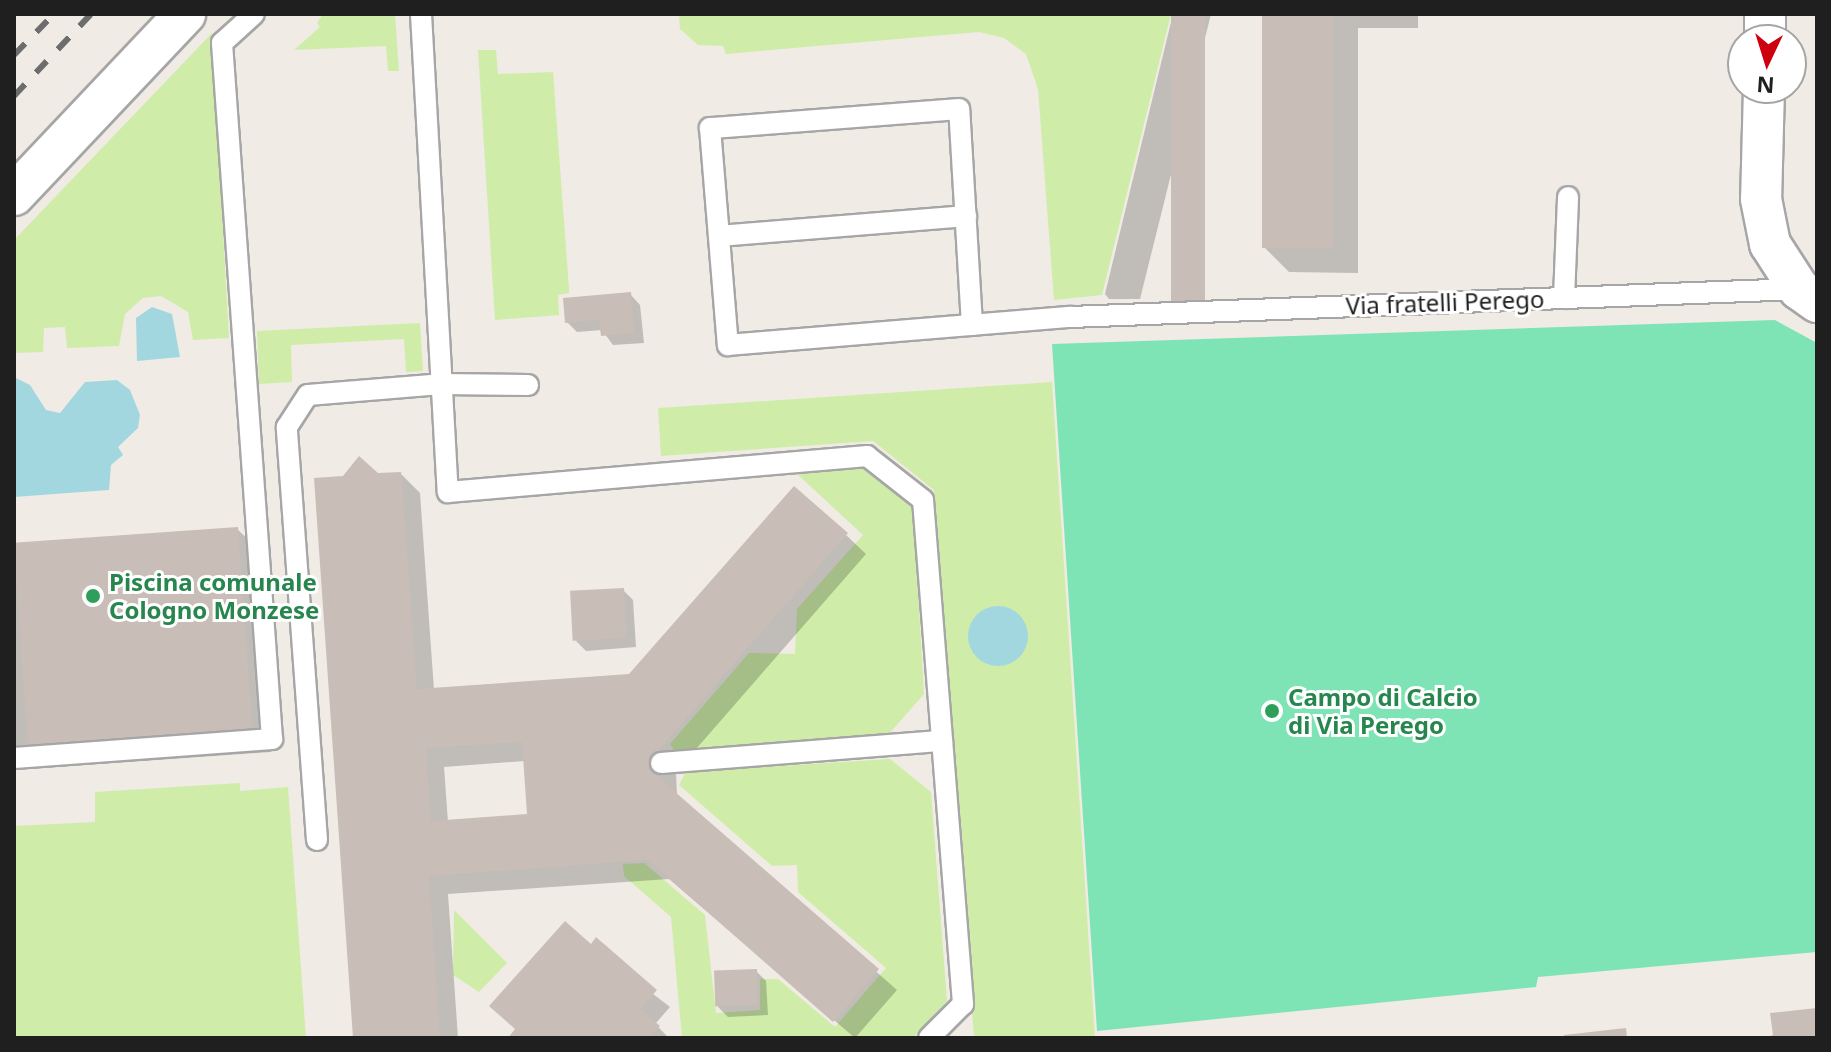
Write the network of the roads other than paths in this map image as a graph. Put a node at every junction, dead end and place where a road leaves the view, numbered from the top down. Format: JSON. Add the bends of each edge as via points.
{"nodes":[{"id":1,"x":185,"y":14,"type":"edge"},
{"id":2,"x":254,"y":14,"type":"edge"},
{"id":3,"x":421,"y":14,"type":"edge"},
{"id":4,"x":1764,"y":104,"type":"edge"},
{"id":5,"x":14,"y":195,"type":"edge"},
{"id":6,"x":1568,"y":197,"type":"dead end"},
{"id":7,"x":966,"y":216,"type":"junction"},
{"id":8,"x":719,"y":236,"type":"junction"},
{"id":9,"x":1808,"y":296,"type":"edge"},
{"id":10,"x":1564,"y":298,"type":"junction"},
{"id":11,"x":972,"y":325,"type":"junction"},
{"id":12,"x":441,"y":384,"type":"junction"},
{"id":13,"x":528,"y":385,"type":"dead end"},
{"id":14,"x":942,"y":741,"type":"junction"},
{"id":15,"x":14,"y":758,"type":"edge"},
{"id":16,"x":661,"y":763,"type":"dead end"},
{"id":17,"x":317,"y":840,"type":"dead end"},
{"id":18,"x":929,"y":1038,"type":"edge"}],
"edges":[{"from":1,"to":5,"type":"street"},
{"from":2,"to":15,"type":"lane","via":[[222,43],[272,739]]},
{"from":3,"to":12,"type":"lane"},
{"from":4,"to":9,"type":"street","via":[[1761,199],[1770,244]]},
{"from":6,"to":10,"type":"lane"},
{"from":7,"to":8,"type":"lane"},
{"from":7,"to":8,"type":"lane","via":[[959,109],[710,128]]},
{"from":7,"to":11,"type":"lane"},
{"from":8,"to":11,"type":"lane","name":"Via fratelli Perego","via":[[728,345]]},
{"from":9,"to":10,"type":"lane","name":"Via fratelli Perego"},
{"from":10,"to":11,"type":"lane","name":"Via fratelli Perego"},
{"from":12,"to":13,"type":"lane"},
{"from":12,"to":14,"type":"lane","via":[[448,492],[867,456],[923,500]]},
{"from":12,"to":17,"type":"lane","via":[[308,395],[287,427]]},
{"from":14,"to":16,"type":"lane"},
{"from":14,"to":18,"type":"lane","via":[[963,1004]]}]}
